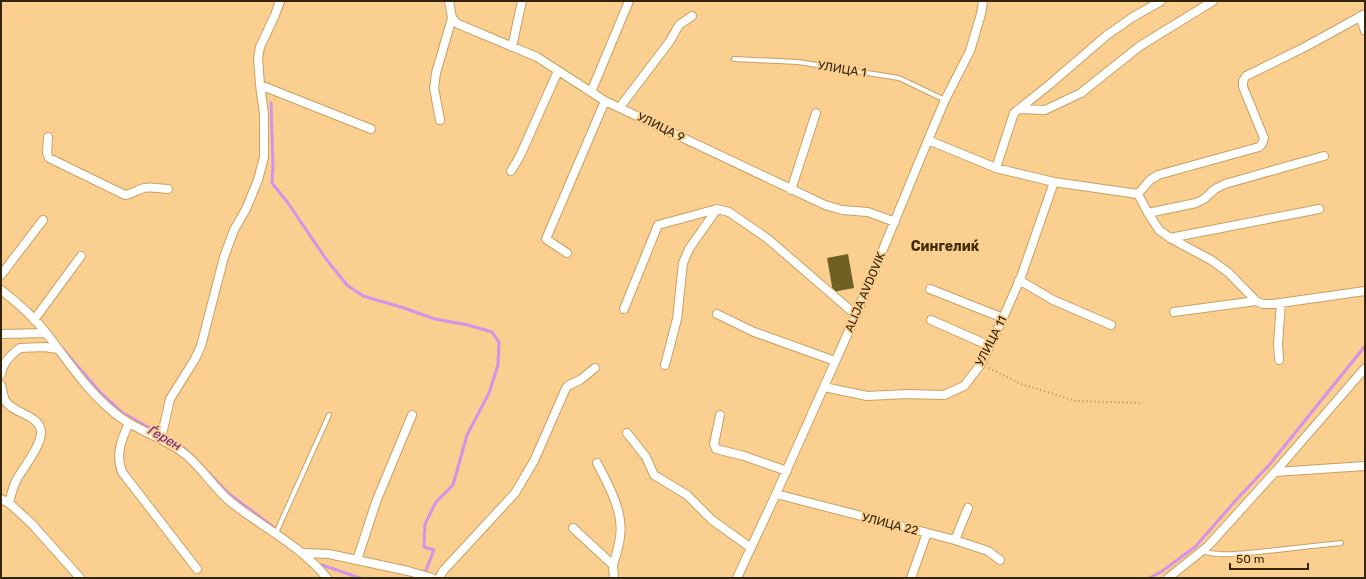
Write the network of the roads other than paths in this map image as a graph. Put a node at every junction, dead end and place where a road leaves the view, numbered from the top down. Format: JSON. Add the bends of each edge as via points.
{"nodes":[{"id":1,"x":280,"y":1,"type":"edge"},
{"id":2,"x":449,"y":1,"type":"edge"},
{"id":3,"x":522,"y":1,"type":"edge"},
{"id":4,"x":629,"y":1,"type":"edge"},
{"id":5,"x":983,"y":1,"type":"edge"},
{"id":6,"x":1161,"y":1,"type":"edge"},
{"id":7,"x":1213,"y":1,"type":"edge"},
{"id":8,"x":1362,"y":15,"type":"edge"},
{"id":9,"x":692,"y":16,"type":"dead end"},
{"id":10,"x":452,"y":18,"type":"junction"},
{"id":11,"x":1365,"y":31,"type":"edge"},
{"id":12,"x":512,"y":47,"type":"junction"},
{"id":13,"x":734,"y":59,"type":"dead end"},
{"id":14,"x":558,"y":71,"type":"junction"},
{"id":15,"x":260,"y":85,"type":"junction"},
{"id":16,"x":591,"y":92,"type":"junction"},
{"id":17,"x":945,"y":100,"type":"junction"},
{"id":18,"x":605,"y":101,"type":"junction"},
{"id":19,"x":620,"y":107,"type":"junction"},
{"id":20,"x":1019,"y":109,"type":"junction"},
{"id":21,"x":816,"y":113,"type":"dead end"},
{"id":22,"x":440,"y":120,"type":"dead end"},
{"id":23,"x":371,"y":129,"type":"dead end"},
{"id":24,"x":48,"y":137,"type":"dead end"},
{"id":25,"x":928,"y":140,"type":"junction"},
{"id":26,"x":1324,"y":156,"type":"dead end"},
{"id":27,"x":996,"y":168,"type":"junction"},
{"id":28,"x":511,"y":171,"type":"dead end"},
{"id":29,"x":1054,"y":182,"type":"junction"},
{"id":30,"x":168,"y":190,"type":"dead end"},
{"id":31,"x":791,"y":190,"type":"junction"},
{"id":32,"x":1138,"y":194,"type":"junction"},
{"id":33,"x":717,"y":209,"type":"junction"},
{"id":34,"x":1319,"y":209,"type":"dead end"},
{"id":35,"x":1148,"y":213,"type":"junction"},
{"id":36,"x":43,"y":220,"type":"dead end"},
{"id":37,"x":895,"y":222,"type":"junction"},
{"id":38,"x":1170,"y":238,"type":"junction"},
{"id":39,"x":567,"y":252,"type":"dead end"},
{"id":40,"x":81,"y":256,"type":"dead end"},
{"id":41,"x":1,"y":275,"type":"edge"},
{"id":42,"x":1020,"y":280,"type":"junction"},
{"id":43,"x":930,"y":288,"type":"dead end"},
{"id":44,"x":1,"y":290,"type":"edge"},
{"id":45,"x":1365,"y":291,"type":"edge"},
{"id":46,"x":1256,"y":301,"type":"junction"},
{"id":47,"x":1281,"y":303,"type":"junction"},
{"id":48,"x":624,"y":309,"type":"dead end"},
{"id":49,"x":1174,"y":312,"type":"dead end"},
{"id":50,"x":717,"y":314,"type":"dead end"},
{"id":51,"x":856,"y":315,"type":"junction"},
{"id":52,"x":1003,"y":318,"type":"junction"},
{"id":53,"x":34,"y":320,"type":"junction"},
{"id":54,"x":931,"y":320,"type":"dead end"},
{"id":55,"x":1110,"y":325,"type":"dead end"},
{"id":56,"x":46,"y":333,"type":"junction"},
{"id":57,"x":1,"y":334,"type":"edge"},
{"id":58,"x":990,"y":346,"type":"junction"},
{"id":59,"x":58,"y":349,"type":"junction"},
{"id":60,"x":1279,"y":360,"type":"dead end"},
{"id":61,"x":835,"y":361,"type":"junction"},
{"id":62,"x":665,"y":365,"type":"dead end"},
{"id":63,"x":595,"y":368,"type":"dead end"},
{"id":64,"x":1365,"y":368,"type":"edge"},
{"id":65,"x":1,"y":374,"type":"edge"},
{"id":66,"x":1,"y":385,"type":"edge"},
{"id":67,"x":824,"y":386,"type":"junction"},
{"id":68,"x":329,"y":415,"type":"dead end"},
{"id":69,"x":412,"y":415,"type":"dead end"},
{"id":70,"x":720,"y":416,"type":"dead end"},
{"id":71,"x":129,"y":422,"type":"junction"},
{"id":72,"x":627,"y":433,"type":"dead end"},
{"id":73,"x":161,"y":439,"type":"junction"},
{"id":74,"x":597,"y":463,"type":"dead end"},
{"id":75,"x":1365,"y":466,"type":"edge"},
{"id":76,"x":787,"y":471,"type":"junction"},
{"id":77,"x":1275,"y":472,"type":"junction"},
{"id":78,"x":776,"y":494,"type":"junction"},
{"id":79,"x":1,"y":499,"type":"edge"},
{"id":80,"x":9,"y":503,"type":"junction"},
{"id":81,"x":968,"y":508,"type":"dead end"},
{"id":82,"x":573,"y":528,"type":"dead end"},
{"id":83,"x":927,"y":533,"type":"junction"},
{"id":84,"x":276,"y":534,"type":"junction"},
{"id":85,"x":955,"y":540,"type":"junction"},
{"id":86,"x":1341,"y":543,"type":"dead end"},
{"id":87,"x":751,"y":548,"type":"junction"},
{"id":88,"x":1202,"y":551,"type":"junction"},
{"id":89,"x":303,"y":553,"type":"junction"},
{"id":90,"x":357,"y":560,"type":"junction"},
{"id":91,"x":1000,"y":560,"type":"dead end"},
{"id":92,"x":613,"y":565,"type":"junction"},
{"id":93,"x":197,"y":569,"type":"dead end"},
{"id":94,"x":80,"y":578,"type":"edge"},
{"id":95,"x":326,"y":578,"type":"edge"},
{"id":96,"x":431,"y":578,"type":"edge"},
{"id":97,"x":439,"y":578,"type":"edge"},
{"id":98,"x":614,"y":578,"type":"edge"},
{"id":99,"x":737,"y":578,"type":"edge"},
{"id":100,"x":911,"y":578,"type":"edge"},
{"id":101,"x":1168,"y":578,"type":"edge"}],
"edges":[{"from":1,"to":15,"type":"street","via":[[260,47]]},
{"from":2,"to":10,"type":"street"},
{"from":3,"to":12,"type":"street"},
{"from":4,"to":16,"type":"street"},
{"from":5,"to":17,"type":"street","name":"ALIJA AVDOVIK","via":[[970,51]]},
{"from":6,"to":20,"type":"street","via":[[1107,35]]},
{"from":7,"to":20,"type":"street","via":[[1140,46],[1081,93],[1045,110]]},
{"from":8,"to":11,"type":"street"},
{"from":8,"to":32,"type":"street","via":[[1246,76],[1243,87],[1264,138],[1259,147],[1158,175]]},
{"from":9,"to":19,"type":"street","via":[[680,25]]},
{"from":10,"to":12,"type":"street","name":"УЛИЦА 9","via":[[458,24]]},
{"from":10,"to":22,"type":"street","via":[[434,88]]},
{"from":12,"to":14,"type":"street","name":"УЛИЦА 9","via":[[537,57]]},
{"from":13,"to":17,"type":"lane","name":"УЛИЦА 1","via":[[798,62],[899,78]]},
{"from":14,"to":16,"type":"street","name":"УЛИЦА 9"},
{"from":14,"to":28,"type":"street"},
{"from":15,"to":23,"type":"street"},
{"from":15,"to":73,"type":"street","via":[[264,114],[264,157],[258,180],[224,257],[201,346],[170,399]]},
{"from":16,"to":18,"type":"street","name":"УЛИЦА 9"},
{"from":17,"to":25,"type":"street","name":"ALIJA AVDOVIK"},
{"from":18,"to":19,"type":"street","name":"УЛИЦА 9"},
{"from":18,"to":39,"type":"street","via":[[546,239]]},
{"from":19,"to":31,"type":"street","name":"УЛИЦА 9"},
{"from":20,"to":27,"type":"street","via":[[1014,113]]},
{"from":21,"to":31,"type":"street"},
{"from":24,"to":30,"type":"street","via":[[49,158],[125,195],[147,188]]},
{"from":25,"to":27,"type":"street"},
{"from":25,"to":37,"type":"street","name":"ALIJA AVDOVIK"},
{"from":26,"to":35,"type":"street","via":[[1225,184],[1196,203]]},
{"from":27,"to":29,"type":"street"},
{"from":29,"to":32,"type":"street"},
{"from":29,"to":42,"type":"street","name":"УЛИЦА 11"},
{"from":31,"to":37,"type":"street","name":"УЛИЦА 9","via":[[825,205],[842,210],[868,212]]},
{"from":32,"to":35,"type":"street"},
{"from":33,"to":48,"type":"street","via":[[658,225]]},
{"from":33,"to":51,"type":"street","via":[[729,212],[768,239]]},
{"from":33,"to":62,"type":"street","via":[[689,249],[684,263],[677,319]]},
{"from":34,"to":38,"type":"street"},
{"from":35,"to":38,"type":"street","via":[[1159,230]]},
{"from":36,"to":41,"type":"street"},
{"from":37,"to":51,"type":"street","name":"ALIJA AVDOVIK"},
{"from":38,"to":46,"type":"street","via":[[1229,273]]},
{"from":40,"to":53,"type":"street"},
{"from":42,"to":52,"type":"street","name":"УЛИЦА 11"},
{"from":42,"to":55,"type":"street","via":[[1053,300]]},
{"from":43,"to":52,"type":"street"},
{"from":44,"to":53,"type":"street","via":[[26,310]]},
{"from":45,"to":47,"type":"street"},
{"from":46,"to":47,"type":"street","via":[[1263,304]]},
{"from":46,"to":49,"type":"street"},
{"from":47,"to":60,"type":"street"},
{"from":50,"to":61,"type":"street","via":[[754,332]]},
{"from":51,"to":61,"type":"street","name":"ALIJA AVDOVIK"},
{"from":52,"to":58,"type":"street","name":"УЛИЦА 11"},
{"from":53,"to":56,"type":"street"},
{"from":54,"to":58,"type":"street"},
{"from":56,"to":57,"type":"street"},
{"from":56,"to":59,"type":"street"},
{"from":58,"to":67,"type":"street","name":"УЛИЦА 11","via":[[981,364],[964,386],[944,395],[867,396]]},
{"from":59,"to":65,"type":"street","via":[[20,348],[7,359]]},
{"from":59,"to":71,"type":"street","via":[[95,395]]},
{"from":61,"to":67,"type":"street","name":"ALIJA AVDOVIK"},
{"from":63,"to":97,"type":"street","via":[[566,388],[534,461],[515,493]]},
{"from":64,"to":77,"type":"street"},
{"from":66,"to":80,"type":"street","via":[[5,401],[37,423],[41,432],[38,445],[16,481]]},
{"from":67,"to":76,"type":"street","name":"ALIJA AVDOVIK"},
{"from":68,"to":84,"type":"lane"},
{"from":69,"to":90,"type":"street","via":[[376,502]]},
{"from":70,"to":76,"type":"street","via":[[714,444],[716,449]]},
{"from":71,"to":73,"type":"street"},
{"from":71,"to":93,"type":"street","via":[[120,450],[119,464],[122,472]]},
{"from":72,"to":87,"type":"street","via":[[646,457],[654,475],[687,494],[712,520]]},
{"from":73,"to":84,"type":"street","via":[[196,464],[231,502]]},
{"from":74,"to":92,"type":"street","via":[[614,495],[620,520],[620,536]]},
{"from":75,"to":77,"type":"street"},
{"from":76,"to":78,"type":"street","name":"ALIJA AVDOVIK"},
{"from":77,"to":88,"type":"street"},
{"from":78,"to":83,"type":"street","name":"УЛИЦА 22"},
{"from":78,"to":87,"type":"street","name":"ALIJA AVDOVIK"},
{"from":79,"to":80,"type":"street"},
{"from":80,"to":94,"type":"street","via":[[31,523]]},
{"from":81,"to":85,"type":"street"},
{"from":82,"to":92,"type":"street"},
{"from":83,"to":85,"type":"street","name":"УЛИЦА 22"},
{"from":83,"to":100,"type":"street"},
{"from":84,"to":89,"type":"street"},
{"from":85,"to":91,"type":"street","name":"УЛИЦА 22","via":[[988,551]]},
{"from":86,"to":88,"type":"lane","via":[[1222,555]]},
{"from":87,"to":99,"type":"street","name":"ALIJA AVDOVIK"},
{"from":88,"to":101,"type":"street"},
{"from":89,"to":90,"type":"street","via":[[329,554]]},
{"from":89,"to":95,"type":"street"},
{"from":90,"to":96,"type":"street"},
{"from":92,"to":98,"type":"street"}]}
